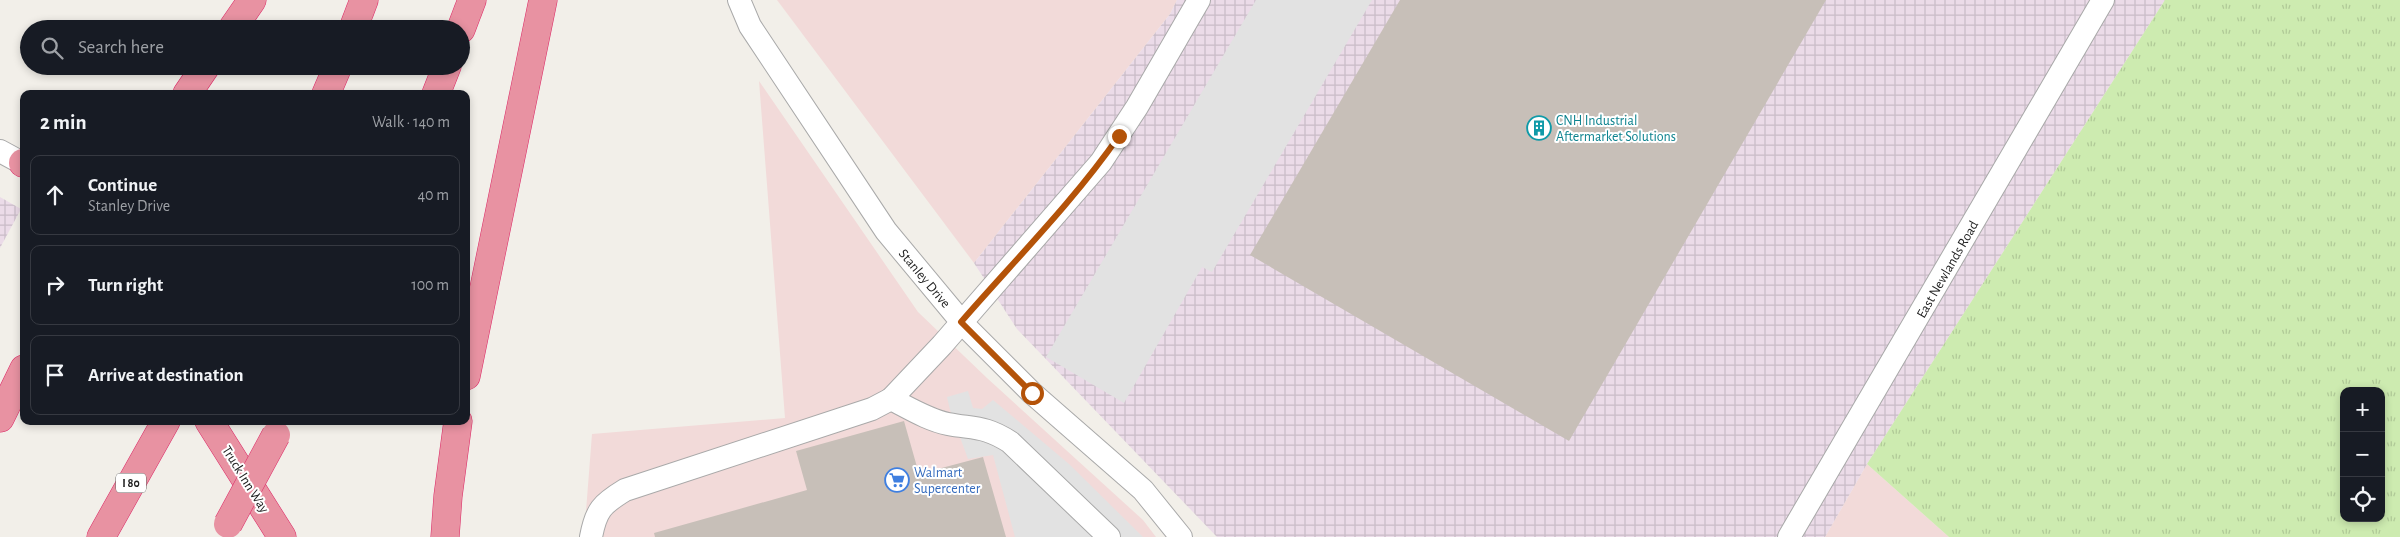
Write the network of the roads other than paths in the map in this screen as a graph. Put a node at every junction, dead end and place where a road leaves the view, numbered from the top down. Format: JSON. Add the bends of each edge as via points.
{"nodes":[{"id":1,"x":252,"y":0,"type":"edge"},
{"id":2,"x":264,"y":0,"type":"edge"},
{"id":3,"x":364,"y":0,"type":"edge"},
{"id":4,"x":472,"y":0,"type":"edge"},
{"id":5,"x":543,"y":0,"type":"edge"},
{"id":6,"x":739,"y":0,"type":"edge"},
{"id":7,"x":1199,"y":0,"type":"edge"},
{"id":8,"x":2103,"y":0,"type":"edge"},
{"id":9,"x":238,"y":20,"type":"edge"},
{"id":10,"x":250,"y":20,"type":"edge"},
{"id":11,"x":356,"y":20,"type":"edge"},
{"id":12,"x":464,"y":20,"type":"edge"},
{"id":13,"x":200,"y":75,"type":"edge"},
{"id":14,"x":212,"y":75,"type":"edge"},
{"id":15,"x":334,"y":75,"type":"edge"},
{"id":16,"x":443,"y":75,"type":"edge"},
{"id":17,"x":191,"y":90,"type":"edge"},
{"id":18,"x":203,"y":90,"type":"edge"},
{"id":19,"x":328,"y":90,"type":"edge"},
{"id":20,"x":438,"y":90,"type":"edge"},
{"id":21,"x":961,"y":322,"type":"junction"},
{"id":22,"x":470,"y":356,"type":"edge"},
{"id":23,"x":20,"y":376,"type":"edge"},
{"id":24,"x":891,"y":399,"type":"junction"},
{"id":25,"x":0,"y":418,"type":"edge"},
{"id":26,"x":212,"y":425,"type":"edge"},
{"id":27,"x":457,"y":425,"type":"edge"},
{"id":28,"x":164,"y":426,"type":"edge"},
{"id":29,"x":280,"y":428,"type":"edge"},
{"id":30,"x":224,"y":531,"type":"edge"},
{"id":31,"x":100,"y":537,"type":"edge"},
{"id":32,"x":282,"y":537,"type":"edge"},
{"id":33,"x":445,"y":537,"type":"edge"},
{"id":34,"x":591,"y":537,"type":"edge"},
{"id":35,"x":1109,"y":537,"type":"edge"},
{"id":36,"x":1181,"y":537,"type":"edge"},
{"id":37,"x":1789,"y":537,"type":"edge"}],
"edges":[{"from":1,"to":9,"type":"highway"},
{"from":2,"to":10,"type":"highway"},
{"from":3,"to":11,"type":"highway"},
{"from":4,"to":12,"type":"highway"},
{"from":5,"to":22,"type":"highway"},
{"from":6,"to":21,"type":"street","name":"Stanley Drive","via":[[750,26],[886,231]]},
{"from":7,"to":21,"type":"street","via":[[1101,162]]},
{"from":8,"to":37,"type":"street","name":"East Newlands Road"},
{"from":13,"to":17,"type":"highway"},
{"from":14,"to":18,"type":"highway"},
{"from":15,"to":19,"type":"highway"},
{"from":16,"to":20,"type":"highway"},
{"from":21,"to":24,"type":"street"},
{"from":21,"to":36,"type":"street","name":"Stanley Drive","via":[[1032,393],[1143,490]]},
{"from":23,"to":25,"type":"highway"},
{"from":24,"to":34,"type":"street","via":[[872,409],[625,490],[606,502],[595,517]]},
{"from":24,"to":35,"type":"street","via":[[946,423],[993,431]]},
{"from":26,"to":32,"type":"highway","name":"Truck Inn Way"},
{"from":27,"to":33,"type":"highway"},
{"from":28,"to":31,"type":"highway","number":"I 80"},
{"from":29,"to":30,"type":"highway","bridge":true}]}
